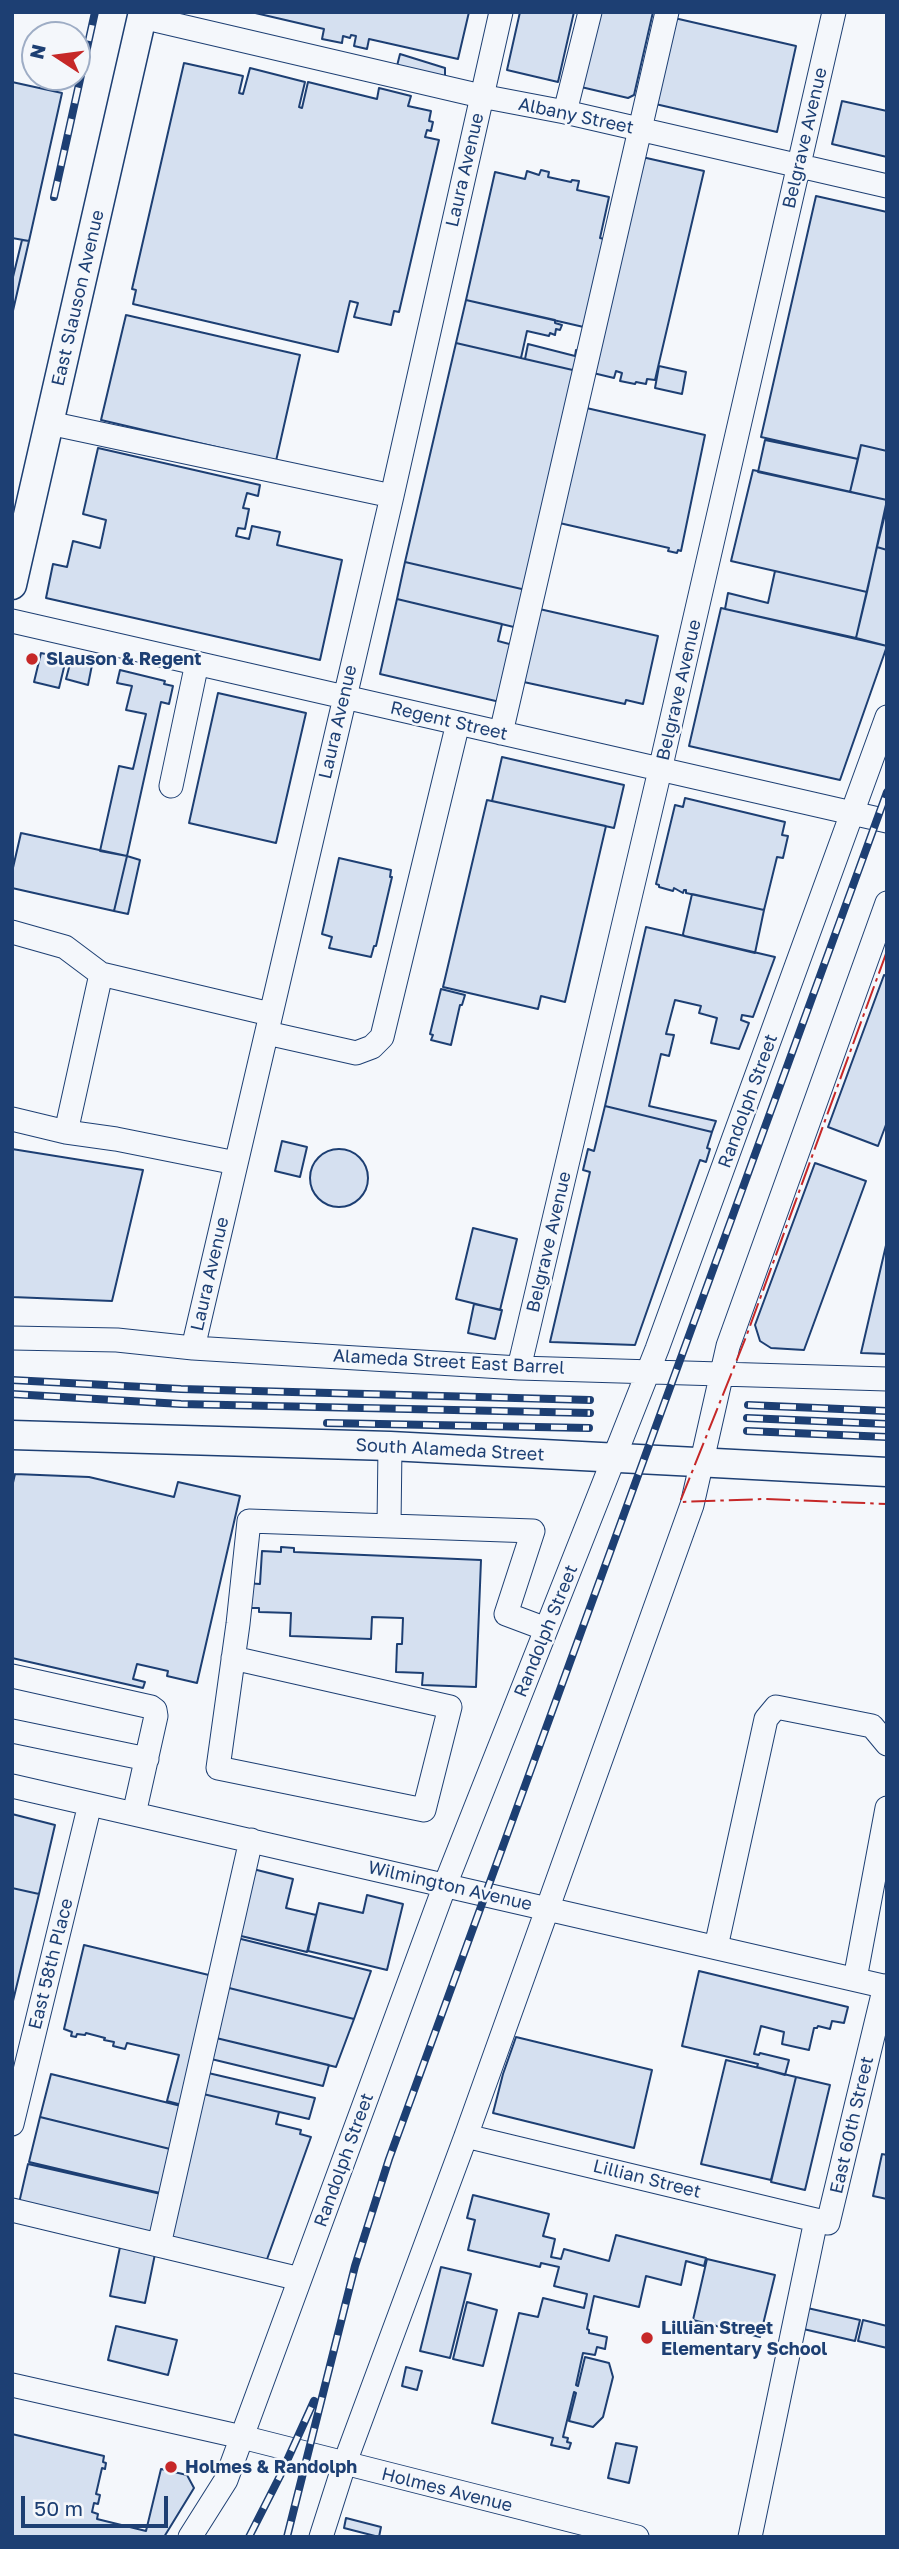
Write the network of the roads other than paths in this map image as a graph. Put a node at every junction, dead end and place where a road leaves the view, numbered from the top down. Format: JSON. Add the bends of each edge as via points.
{"nodes":[{"id":1,"x":501,"y":12,"type":"edge"},
{"id":2,"x":590,"y":12,"type":"edge"},
{"id":3,"x":667,"y":12,"type":"edge"},
{"id":4,"x":834,"y":12,"type":"edge"},
{"id":5,"x":143,"y":14,"type":"edge"},
{"id":6,"x":481,"y":96,"type":"junction"},
{"id":7,"x":565,"y":112,"type":"junction"},
{"id":8,"x":639,"y":130,"type":"junction"},
{"id":9,"x":799,"y":166,"type":"junction"},
{"id":10,"x":887,"y":186,"type":"edge"},
{"id":11,"x":49,"y":423,"type":"junction"},
{"id":12,"x":392,"y":496,"type":"junction"},
{"id":13,"x":17,"y":539,"type":"edge"},
{"id":14,"x":12,"y":584,"type":"edge"},
{"id":15,"x":12,"y":621,"type":"edge"},
{"id":16,"x":197,"y":663,"type":"junction"},
{"id":17,"x":344,"y":697,"type":"junction"},
{"id":18,"x":887,"y":717,"type":"edge"},
{"id":19,"x":458,"y":723,"type":"junction"},
{"id":20,"x":501,"y":733,"type":"junction"},
{"id":21,"x":660,"y":770,"type":"junction"},
{"id":22,"x":171,"y":786,"type":"dead end"},
{"id":23,"x":852,"y":814,"type":"junction"},
{"id":24,"x":887,"y":821,"type":"edge"},
{"id":25,"x":887,"y":902,"type":"edge"},
{"id":26,"x":12,"y":933,"type":"edge"},
{"id":27,"x":101,"y":974,"type":"junction"},
{"id":28,"x":268,"y":1024,"type":"junction"},
{"id":29,"x":12,"y":1119,"type":"edge"},
{"id":30,"x":66,"y":1132,"type":"junction"},
{"id":31,"x":236,"y":1163,"type":"junction"},
{"id":32,"x":12,"y":1338,"type":"edge"},
{"id":33,"x":193,"y":1348,"type":"junction"},
{"id":34,"x":519,"y":1367,"type":"junction"},
{"id":35,"x":649,"y":1371,"type":"junction"},
{"id":36,"x":722,"y":1373,"type":"junction"},
{"id":37,"x":887,"y":1379,"type":"edge"},
{"id":38,"x":12,"y":1435,"type":"edge"},
{"id":39,"x":390,"y":1446,"type":"junction"},
{"id":40,"x":615,"y":1458,"type":"junction"},
{"id":41,"x":703,"y":1463,"type":"junction"},
{"id":42,"x":887,"y":1472,"type":"edge"},
{"id":43,"x":389,"y":1526,"type":"junction"},
{"id":44,"x":547,"y":1629,"type":"junction"},
{"id":45,"x":233,"y":1658,"type":"junction"},
{"id":46,"x":12,"y":1676,"type":"edge"},
{"id":47,"x":12,"y":1731,"type":"edge"},
{"id":48,"x":887,"y":1744,"type":"edge"},
{"id":49,"x":146,"y":1759,"type":"junction"},
{"id":50,"x":12,"y":1786,"type":"edge"},
{"id":51,"x":90,"y":1804,"type":"junction"},
{"id":52,"x":887,"y":1808,"type":"edge"},
{"id":53,"x":134,"y":1814,"type":"junction"},
{"id":54,"x":251,"y":1840,"type":"junction"},
{"id":55,"x":445,"y":1885,"type":"junction"},
{"id":56,"x":546,"y":1908,"type":"junction"},
{"id":57,"x":716,"y":1947,"type":"junction"},
{"id":58,"x":855,"y":1979,"type":"junction"},
{"id":59,"x":886,"y":1986,"type":"edge"},
{"id":60,"x":12,"y":2123,"type":"edge"},
{"id":61,"x":466,"y":2136,"type":"junction"},
{"id":62,"x":12,"y":2210,"type":"edge"},
{"id":63,"x":822,"y":2222,"type":"junction"},
{"id":64,"x":159,"y":2245,"type":"junction"},
{"id":65,"x":300,"y":2279,"type":"junction"},
{"id":66,"x":12,"y":2385,"type":"edge"},
{"id":67,"x":242,"y":2437,"type":"junction"},
{"id":68,"x":344,"y":2465,"type":"junction"},
{"id":69,"x":190,"y":2537,"type":"edge"},
{"id":70,"x":321,"y":2537,"type":"edge"},
{"id":71,"x":637,"y":2537,"type":"edge"},
{"id":72,"x":750,"y":2537,"type":"edge"}],
"edges":[{"from":1,"to":6,"type":"street","name":"Laura Avenue"},
{"from":2,"to":7,"type":"street"},
{"from":3,"to":8,"type":"street"},
{"from":4,"to":9,"type":"street","name":"Belgrave Avenue"},
{"from":5,"to":6,"type":"street","name":"Albany Street"},
{"from":5,"to":11,"type":"main road","name":"East Slauson Avenue"},
{"from":6,"to":7,"type":"street","name":"Albany Street"},
{"from":6,"to":12,"type":"street","name":"Laura Avenue"},
{"from":7,"to":8,"type":"street","name":"Albany Street"},
{"from":8,"to":9,"type":"street","name":"Albany Street"},
{"from":8,"to":20,"type":"street"},
{"from":9,"to":10,"type":"street","name":"Albany Street"},
{"from":9,"to":21,"type":"street","name":"Belgrave Avenue"},
{"from":11,"to":12,"type":"street"},
{"from":11,"to":13,"type":"main road","name":"East Slauson Avenue"},
{"from":12,"to":17,"type":"street","name":"Laura Avenue"},
{"from":13,"to":14,"type":"main road","name":"East Slauson Avenue"},
{"from":15,"to":16,"type":"street","name":"Regent Street"},
{"from":16,"to":17,"type":"street","name":"Regent Street"},
{"from":16,"to":22,"type":"street"},
{"from":17,"to":19,"type":"street","name":"Regent Street"},
{"from":17,"to":28,"type":"street","name":"Laura Avenue"},
{"from":18,"to":23,"type":"street","name":"Randolph Street"},
{"from":19,"to":20,"type":"street","name":"Regent Street"},
{"from":19,"to":28,"type":"street","via":[[382,1037],[356,1053]]},
{"from":20,"to":21,"type":"street","name":"Regent Street"},
{"from":21,"to":23,"type":"street","name":"Regent Street"},
{"from":21,"to":34,"type":"street","name":"Belgrave Avenue"},
{"from":23,"to":24,"type":"street","name":"Regent Street"},
{"from":23,"to":35,"type":"street","name":"Randolph Street"},
{"from":25,"to":36,"type":"street","via":[[769,1228]]},
{"from":26,"to":27,"type":"street","via":[[65,947]]},
{"from":27,"to":28,"type":"street"},
{"from":27,"to":30,"type":"street"},
{"from":28,"to":31,"type":"street","name":"Laura Avenue"},
{"from":29,"to":30,"type":"street"},
{"from":30,"to":31,"type":"street"},
{"from":31,"to":33,"type":"street","name":"Laura Avenue"},
{"from":32,"to":33,"type":"street","name":"Alameda Street East Barrel","via":[[117,1340]]},
{"from":33,"to":34,"type":"street","name":"Alameda Street East Barrel"},
{"from":34,"to":35,"type":"street","name":"Alameda Street East Barrel"},
{"from":35,"to":36,"type":"street","name":"Alameda Street East Barrel"},
{"from":35,"to":40,"type":"street","name":"Randolph Street"},
{"from":36,"to":37,"type":"street","name":"Alameda Street East Barrel"},
{"from":36,"to":41,"type":"street"},
{"from":38,"to":39,"type":"main road","name":"South Alameda Street"},
{"from":39,"to":40,"type":"main road","name":"South Alameda Street"},
{"from":39,"to":43,"type":"street"},
{"from":40,"to":41,"type":"main road","name":"South Alameda Street"},
{"from":40,"to":44,"type":"street","name":"Randolph Street"},
{"from":41,"to":42,"type":"main road","name":"South Alameda Street"},
{"from":41,"to":56,"type":"street","via":[[692,1505]]},
{"from":43,"to":44,"type":"street","via":[[533,1531],[506,1615]]},
{"from":43,"to":45,"type":"street","via":[[249,1521]]},
{"from":44,"to":55,"type":"street","name":"Randolph Street"},
{"from":45,"to":45,"type":"street","via":[[218,1769],[424,1810],[450,1707]]},
{"from":46,"to":49,"type":"street","via":[[151,1707],[156,1716]]},
{"from":47,"to":49,"type":"street"},
{"from":48,"to":57,"type":"street","via":[[872,1726],[776,1707],[766,1719]]},
{"from":49,"to":53,"type":"street"},
{"from":50,"to":51,"type":"street","name":"Wilmington Avenue"},
{"from":51,"to":53,"type":"street","name":"Wilmington Avenue"},
{"from":51,"to":60,"type":"street","name":"East 58th Place"},
{"from":52,"to":58,"type":"street"},
{"from":53,"to":54,"type":"street","name":"Wilmington Avenue"},
{"from":54,"to":55,"type":"street","name":"Wilmington Avenue"},
{"from":54,"to":64,"type":"street"},
{"from":55,"to":56,"type":"street","name":"Wilmington Avenue"},
{"from":55,"to":65,"type":"street","name":"Randolph Street"},
{"from":56,"to":57,"type":"street","name":"Wilmington Avenue"},
{"from":56,"to":61,"type":"street"},
{"from":57,"to":58,"type":"street","name":"Wilmington Avenue"},
{"from":58,"to":59,"type":"street","name":"Wilmington Avenue"},
{"from":59,"to":63,"type":"street","name":"East 60th Street"},
{"from":61,"to":63,"type":"street","name":"Lillian Street"},
{"from":61,"to":68,"type":"street"},
{"from":62,"to":64,"type":"street"},
{"from":63,"to":72,"type":"street","name":"East 60th Street"},
{"from":64,"to":65,"type":"street"},
{"from":65,"to":67,"type":"street","name":"Randolph Street"},
{"from":66,"to":67,"type":"street","name":"Holmes Avenue"},
{"from":67,"to":68,"type":"street","name":"Holmes Avenue"},
{"from":67,"to":69,"type":"street","name":"Randolph Street","via":[[226,2480]]},
{"from":68,"to":70,"type":"street"},
{"from":68,"to":71,"type":"street","name":"Holmes Avenue"}]}
